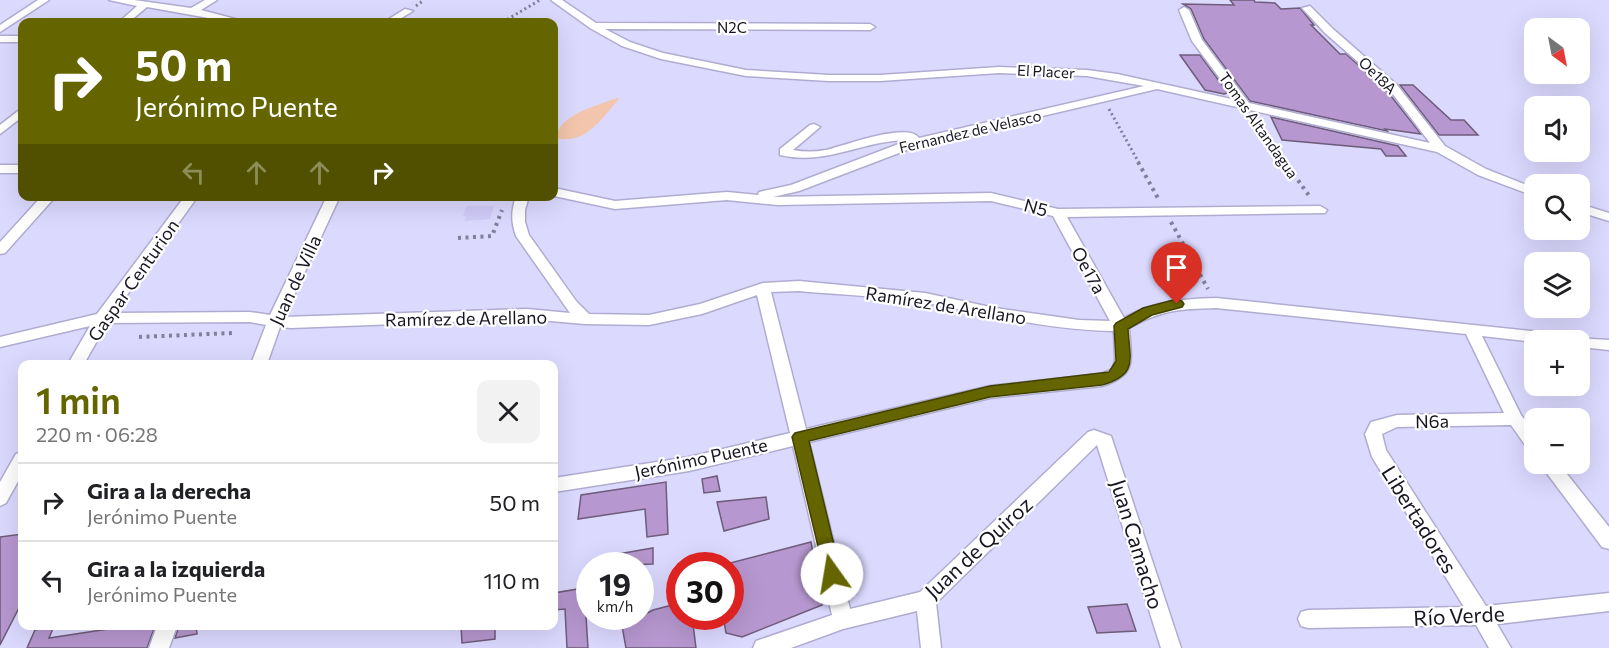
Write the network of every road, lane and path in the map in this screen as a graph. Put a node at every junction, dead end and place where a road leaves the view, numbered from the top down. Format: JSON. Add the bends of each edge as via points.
{"nodes":[{"id":1,"x":44,"y":0,"type":"edge"},
{"id":2,"x":114,"y":0,"type":"edge"},
{"id":3,"x":212,"y":0,"type":"edge"},
{"id":4,"x":540,"y":0,"type":"edge"},
{"id":5,"x":556,"y":0,"type":"edge"},
{"id":6,"x":144,"y":5,"type":"junction"},
{"id":7,"x":1307,"y":8,"type":"dead end"},
{"id":8,"x":1184,"y":10,"type":"dead end"},
{"id":9,"x":192,"y":11,"type":"junction"},
{"id":10,"x":408,"y":11,"type":"dead end"},
{"id":11,"x":129,"y":18,"type":"edge"},
{"id":12,"x":216,"y":18,"type":"edge"},
{"id":13,"x":396,"y":18,"type":"edge"},
{"id":14,"x":510,"y":18,"type":"edge"},
{"id":15,"x":593,"y":26,"type":"junction"},
{"id":16,"x":870,"y":27,"type":"dead end"},
{"id":17,"x":0,"y":29,"type":"edge"},
{"id":18,"x":0,"y":39,"type":"edge"},
{"id":19,"x":18,"y":39,"type":"edge"},
{"id":20,"x":1156,"y":86,"type":"junction"},
{"id":21,"x":1246,"y":107,"type":"junction"},
{"id":22,"x":18,"y":115,"type":"edge"},
{"id":23,"x":814,"y":127,"type":"dead end"},
{"id":24,"x":0,"y":131,"type":"edge"},
{"id":25,"x":941,"y":136,"type":"junction"},
{"id":26,"x":1442,"y":149,"type":"junction"},
{"id":27,"x":0,"y":169,"type":"edge"},
{"id":28,"x":18,"y":169,"type":"edge"},
{"id":29,"x":1524,"y":188,"type":"edge"},
{"id":30,"x":558,"y":193,"type":"edge"},
{"id":31,"x":753,"y":198,"type":"junction"},
{"id":32,"x":45,"y":201,"type":"edge"},
{"id":33,"x":188,"y":201,"type":"edge"},
{"id":34,"x":332,"y":201,"type":"edge"},
{"id":35,"x":521,"y":201,"type":"edge"},
{"id":36,"x":504,"y":206,"type":"dead end"},
{"id":37,"x":1320,"y":210,"type":"joint"},
{"id":38,"x":1590,"y":211,"type":"edge"},
{"id":39,"x":1058,"y":213,"type":"junction"},
{"id":40,"x":1609,"y":217,"type":"edge"},
{"id":41,"x":458,"y":238,"type":"dead end"},
{"id":42,"x":0,"y":250,"type":"edge"},
{"id":43,"x":763,"y":288,"type":"junction"},
{"id":44,"x":102,"y":318,"type":"junction"},
{"id":45,"x":585,"y":319,"type":"junction"},
{"id":46,"x":275,"y":321,"type":"junction"},
{"id":47,"x":1120,"y":326,"type":"junction"},
{"id":48,"x":1472,"y":331,"type":"junction"},
{"id":49,"x":233,"y":333,"type":"dead end"},
{"id":50,"x":1524,"y":336,"type":"edge"},
{"id":51,"x":140,"y":337,"type":"dead end"},
{"id":52,"x":0,"y":342,"type":"edge"},
{"id":53,"x":1590,"y":343,"type":"edge"},
{"id":54,"x":1609,"y":345,"type":"edge"},
{"id":55,"x":78,"y":360,"type":"edge"},
{"id":56,"x":260,"y":360,"type":"edge"},
{"id":57,"x":1515,"y":419,"type":"junction"},
{"id":58,"x":1524,"y":431,"type":"edge"},
{"id":59,"x":800,"y":437,"type":"junction"},
{"id":60,"x":1105,"y":441,"type":"joint"},
{"id":61,"x":1378,"y":452,"type":"joint"},
{"id":62,"x":18,"y":466,"type":"edge"},
{"id":63,"x":1557,"y":474,"type":"edge"},
{"id":64,"x":558,"y":485,"type":"edge"},
{"id":65,"x":0,"y":498,"type":"edge"},
{"id":66,"x":1609,"y":542,"type":"edge"},
{"id":67,"x":926,"y":600,"type":"junction"},
{"id":68,"x":1609,"y":602,"type":"edge"},
{"id":69,"x":1481,"y":616,"type":"junction"},
{"id":70,"x":1308,"y":619,"type":"dead end"},
{"id":71,"x":843,"y":620,"type":"junction"},
{"id":72,"x":165,"y":630,"type":"edge"},
{"id":73,"x":159,"y":648,"type":"edge"},
{"id":74,"x":763,"y":648,"type":"edge"},
{"id":75,"x":931,"y":648,"type":"edge"},
{"id":76,"x":1170,"y":648,"type":"edge"},
{"id":77,"x":1501,"y":648,"type":"edge"}],
"edges":[{"from":1,"to":17,"type":"street"},
{"from":2,"to":6,"type":"street"},
{"from":3,"to":9,"type":"street"},
{"from":4,"to":14,"type":"path"},
{"from":5,"to":15,"type":"street","name":"El Placer"},
{"from":6,"to":9,"type":"street"},
{"from":6,"to":11,"type":"street"},
{"from":7,"to":26,"type":"street","name":"Oe18A","via":[[1393,87]]},
{"from":8,"to":21,"type":"street","name":"Tomas Altandagua","via":[[1197,41]]},
{"from":9,"to":12,"type":"street"},
{"from":10,"to":13,"type":"street"},
{"from":15,"to":16,"type":"street","name":"N2C"},
{"from":15,"to":20,"type":"street","name":"El Placer","via":[[626,44],[661,56],[746,73],[880,78],[954,71],[1044,70],[1117,77]]},
{"from":18,"to":19,"type":"street"},
{"from":20,"to":21,"type":"street","name":"El Placer"},
{"from":20,"to":25,"type":"street","name":"Fernandez de Velasco"},
{"from":21,"to":26,"type":"street","name":"El Placer"},
{"from":21,"to":37,"type":"path","name":"Tomas Altandagua"},
{"from":22,"to":24,"type":"street"},
{"from":23,"to":25,"type":"street","via":[[784,152],[814,157],[880,138]]},
{"from":25,"to":31,"type":"street","name":"Fernandez de Velasco","via":[[877,154],[795,188]]},
{"from":26,"to":29,"type":"street","name":"El Placer","via":[[1482,172]]},
{"from":27,"to":28,"type":"street"},
{"from":30,"to":31,"type":"street","via":[[615,205]]},
{"from":31,"to":39,"type":"street","name":"N5","via":[[786,201],[991,197]]},
{"from":32,"to":42,"type":"street"},
{"from":33,"to":44,"type":"street","name":"Gaspar Centurion"},
{"from":34,"to":46,"type":"street","name":"Juan de Villa"},
{"from":35,"to":45,"type":"street","via":[[518,222],[523,236]]},
{"from":36,"to":41,"type":"path","via":[[492,236]]},
{"from":37,"to":39,"type":"street","name":"N5"},
{"from":38,"to":40,"type":"street"},
{"from":39,"to":47,"type":"street","name":"Oe17a"},
{"from":43,"to":45,"type":"street","name":"Ramírez de Arellano","via":[[702,309],[649,320]]},
{"from":43,"to":47,"type":"street","name":"Ramírez de Arellano","via":[[799,286],[913,297],[1034,319]]},
{"from":43,"to":59,"type":"street"},
{"from":44,"to":46,"type":"street","name":"Ramírez de Arellano","via":[[250,317]]},
{"from":44,"to":52,"type":"street","name":"Ramírez de Arellano"},
{"from":44,"to":55,"type":"street","name":"Gaspar Centurion"},
{"from":45,"to":46,"type":"street","name":"Ramírez de Arellano","via":[[527,314]]},
{"from":46,"to":56,"type":"street","name":"Juan de Villa"},
{"from":47,"to":48,"type":"street","name":"Ramírez de Arellano","via":[[1148,311],[1177,304],[1216,303]]},
{"from":47,"to":59,"type":"street","name":"Jerónimo Puente","via":[[1123,361],[1114,376],[990,392]]},
{"from":48,"to":50,"type":"street","name":"Ramírez de Arellano"},
{"from":48,"to":57,"type":"street"},
{"from":49,"to":51,"type":"path"},
{"from":53,"to":54,"type":"street"},
{"from":57,"to":58,"type":"street"},
{"from":57,"to":61,"type":"street","name":"N6a","via":[[1397,421],[1377,427],[1373,434]]},
{"from":59,"to":64,"type":"street","name":"Jerónimo Puente","via":[[689,464]]},
{"from":59,"to":71,"type":"street"},
{"from":60,"to":67,"type":"street","name":"Juan de Quiroz","via":[[1100,437],[1090,440]]},
{"from":60,"to":76,"type":"street","name":"Juan Camacho"},
{"from":61,"to":69,"type":"street","name":"Libertadores"},
{"from":62,"to":65,"type":"street"},
{"from":63,"to":66,"type":"street"},
{"from":67,"to":71,"type":"street","name":"Juan de Quiroz"},
{"from":67,"to":75,"type":"street"},
{"from":68,"to":69,"type":"street","name":"Río Verde"},
{"from":69,"to":70,"type":"street","name":"Río Verde"},
{"from":69,"to":77,"type":"street","name":"Libertadores"},
{"from":71,"to":74,"type":"street","name":"Juan de Quiroz"},
{"from":72,"to":73,"type":"street"}]}
